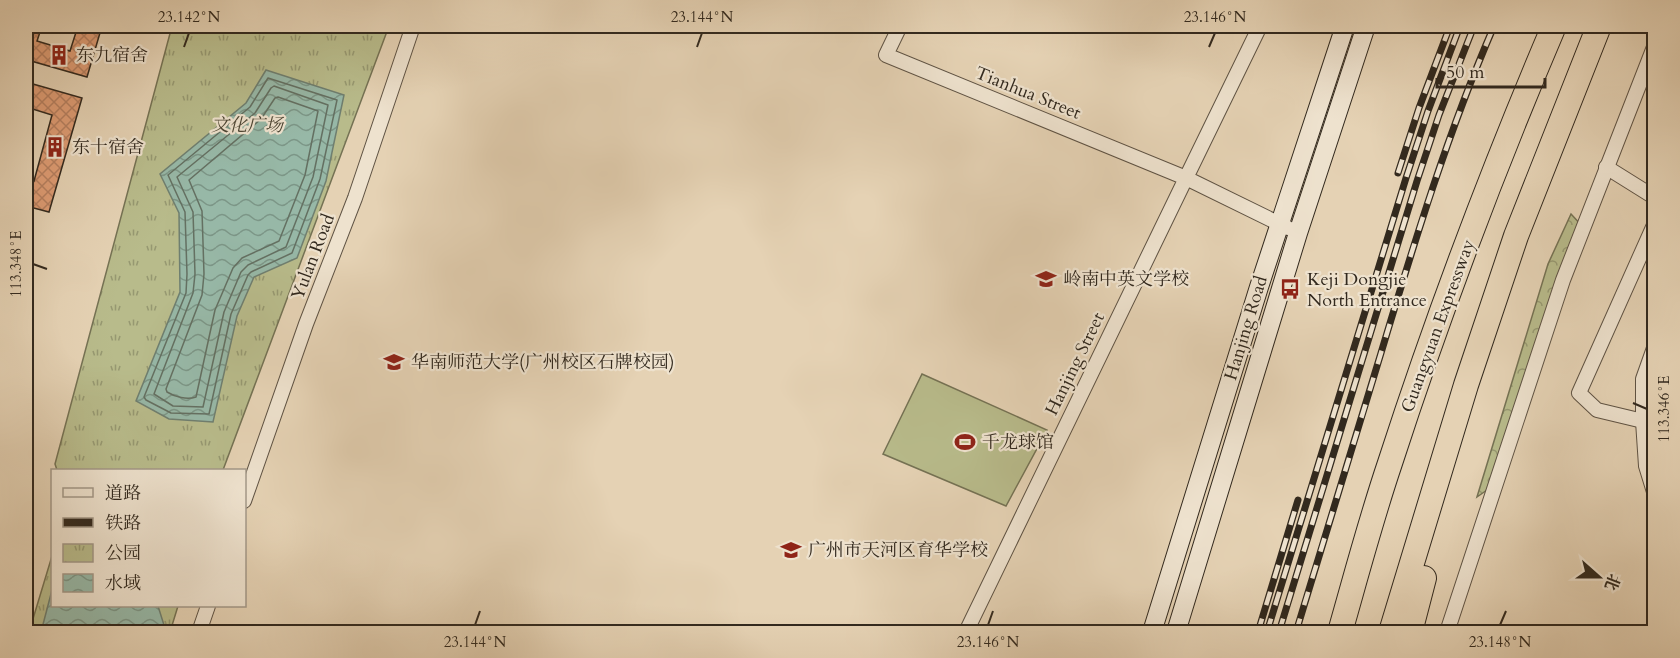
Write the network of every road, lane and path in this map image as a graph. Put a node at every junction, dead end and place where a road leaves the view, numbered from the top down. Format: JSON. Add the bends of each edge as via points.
{"nodes":[{"id":1,"x":413,"y":26,"type":"edge"},
{"id":2,"x":900,"y":26,"type":"edge"},
{"id":3,"x":1260,"y":26,"type":"edge"},
{"id":4,"x":1345,"y":26,"type":"edge"},
{"id":5,"x":1366,"y":26,"type":"edge"},
{"id":6,"x":1554,"y":26,"type":"edge"},
{"id":7,"x":1599,"y":26,"type":"edge"},
{"id":8,"x":1654,"y":47,"type":"edge"},
{"id":9,"x":1649,"y":75,"type":"edge"},
{"id":10,"x":1606,"y":167,"type":"junction"},
{"id":11,"x":1186,"y":178,"type":"junction"},
{"id":12,"x":1654,"y":197,"type":"edge"},
{"id":13,"x":1280,"y":225,"type":"junction"},
{"id":14,"x":1654,"y":225,"type":"edge"},
{"id":15,"x":1298,"y":232,"type":"junction"},
{"id":16,"x":1653,"y":355,"type":"edge"},
{"id":17,"x":1466,"y":385,"type":"junction"},
{"id":18,"x":1643,"y":421,"type":"junction"},
{"id":19,"x":1654,"y":492,"type":"edge"},
{"id":20,"x":246,"y":495,"type":"edge"},
{"id":21,"x":208,"y":607,"type":"edge"},
{"id":22,"x":199,"y":633,"type":"edge"},
{"id":23,"x":966,"y":633,"type":"edge"},
{"id":24,"x":1152,"y":633,"type":"edge"},
{"id":25,"x":1176,"y":633,"type":"edge"},
{"id":26,"x":1340,"y":633,"type":"edge"},
{"id":27,"x":1391,"y":633,"type":"edge"},
{"id":28,"x":1410,"y":633,"type":"edge"},
{"id":29,"x":1447,"y":633,"type":"edge"}],
"edges":[{"from":1,"to":20,"type":"street","name":"Yulan Road","via":[[355,198]]},
{"from":2,"to":11,"type":"street","name":"Tianhua Street","via":[[886,55]]},
{"from":3,"to":11,"type":"street"},
{"from":4,"to":13,"type":"street","name":"Hanjing Road"},
{"from":5,"to":15,"type":"street","name":"Hanjing Road"},
{"from":6,"to":26,"type":"highway","name":"Guangyuan Expressway","via":[[1427,352]]},
{"from":7,"to":17,"type":"highway","via":[[1516,236]]},
{"from":8,"to":9,"type":"street"},
{"from":9,"to":10,"type":"street"},
{"from":10,"to":12,"type":"street"},
{"from":10,"to":29,"type":"street","via":[[1563,280]]},
{"from":11,"to":13,"type":"street","name":"Tianhua Street"},
{"from":11,"to":23,"type":"street","name":"Hanjing Street"},
{"from":13,"to":15,"type":"street","name":"Tianhua Street"},
{"from":13,"to":24,"type":"street","name":"Hanjing Road"},
{"from":14,"to":18,"type":"street","via":[[1579,393],[1597,410]]},
{"from":15,"to":25,"type":"street","name":"Hanjing Road"},
{"from":16,"to":18,"type":"street","via":[[1643,380]]},
{"from":17,"to":27,"type":"highway"},
{"from":17,"to":28,"type":"highway","via":[[1449,477]]},
{"from":18,"to":19,"type":"street","via":[[1646,466]]},
{"from":21,"to":22,"type":"street"}]}
